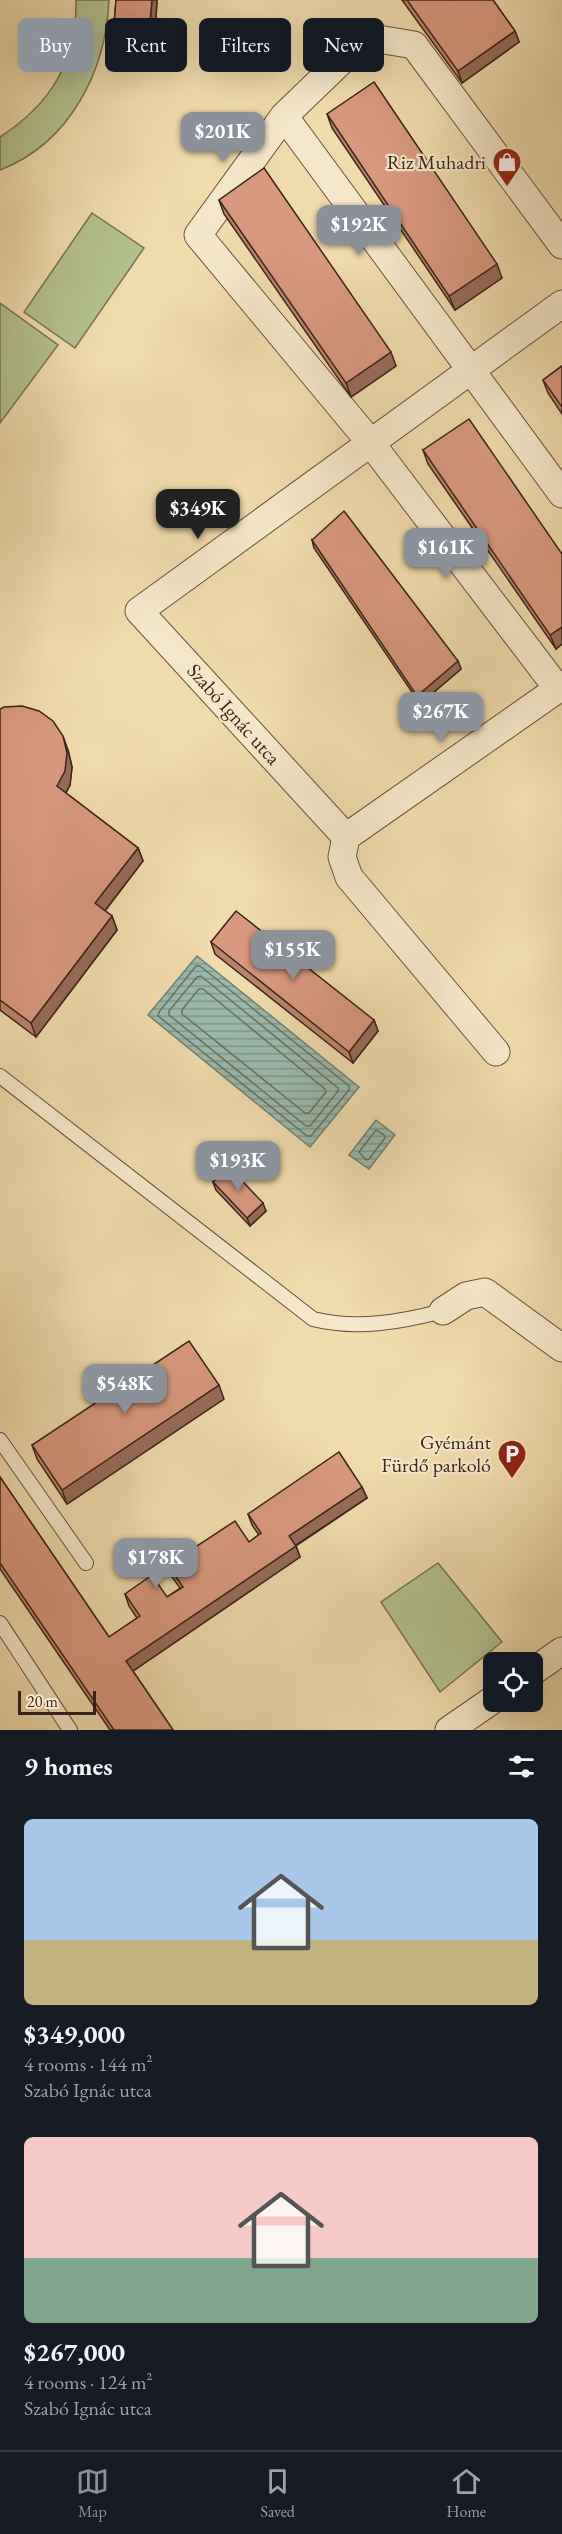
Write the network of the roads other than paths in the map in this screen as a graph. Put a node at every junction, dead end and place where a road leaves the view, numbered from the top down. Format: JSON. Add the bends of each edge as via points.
{"nodes":[{"id":1,"x":285,"y":116,"type":"junction"},
{"id":2,"x":562,"y":245,"type":"edge"},
{"id":3,"x":562,"y":304,"type":"edge"},
{"id":4,"x":470,"y":369,"type":"junction"},
{"id":5,"x":370,"y":442,"type":"junction"},
{"id":6,"x":562,"y":494,"type":"edge"},
{"id":7,"x":560,"y":687,"type":"edge"},
{"id":8,"x":346,"y":837,"type":"junction"},
{"id":9,"x":496,"y":1052,"type":"dead end"},
{"id":10,"x":0,"y":1076,"type":"edge"},
{"id":11,"x":443,"y":1311,"type":"joint"},
{"id":12,"x":562,"y":1348,"type":"edge"},
{"id":13,"x":0,"y":1440,"type":"edge"},
{"id":14,"x":87,"y":1563,"type":"dead end"},
{"id":15,"x":0,"y":1623,"type":"edge"},
{"id":16,"x":562,"y":1652,"type":"edge"},
{"id":17,"x":543,"y":1665,"type":"edge"},
{"id":18,"x":483,"y":1707,"type":"edge"},
{"id":19,"x":70,"y":1730,"type":"edge"},
{"id":20,"x":449,"y":1730,"type":"edge"}],
"edges":[{"from":1,"to":2,"type":"street","via":[[366,37],[414,45]]},
{"from":1,"to":4,"type":"street"},
{"from":1,"to":5,"type":"street","via":[[198,235]]},
{"from":3,"to":4,"type":"street","name":"Szabó Ignác utca"},
{"from":4,"to":5,"type":"street","name":"Szabó Ignác utca"},
{"from":4,"to":6,"type":"street"},
{"from":5,"to":7,"type":"street"},
{"from":5,"to":8,"type":"street","name":"Szabó Ignác utca","via":[[140,611]]},
{"from":7,"to":8,"type":"street"},
{"from":8,"to":9,"type":"street","via":[[342,857],[349,877]]},
{"from":10,"to":11,"type":"lane","via":[[313,1319],[338,1325],[409,1320]]},
{"from":11,"to":12,"type":"street","via":[[466,1296],[485,1292]]},
{"from":13,"to":14,"type":"lane"},
{"from":15,"to":19,"type":"lane"},
{"from":16,"to":17,"type":"street"},
{"from":18,"to":20,"type":"street"}]}
